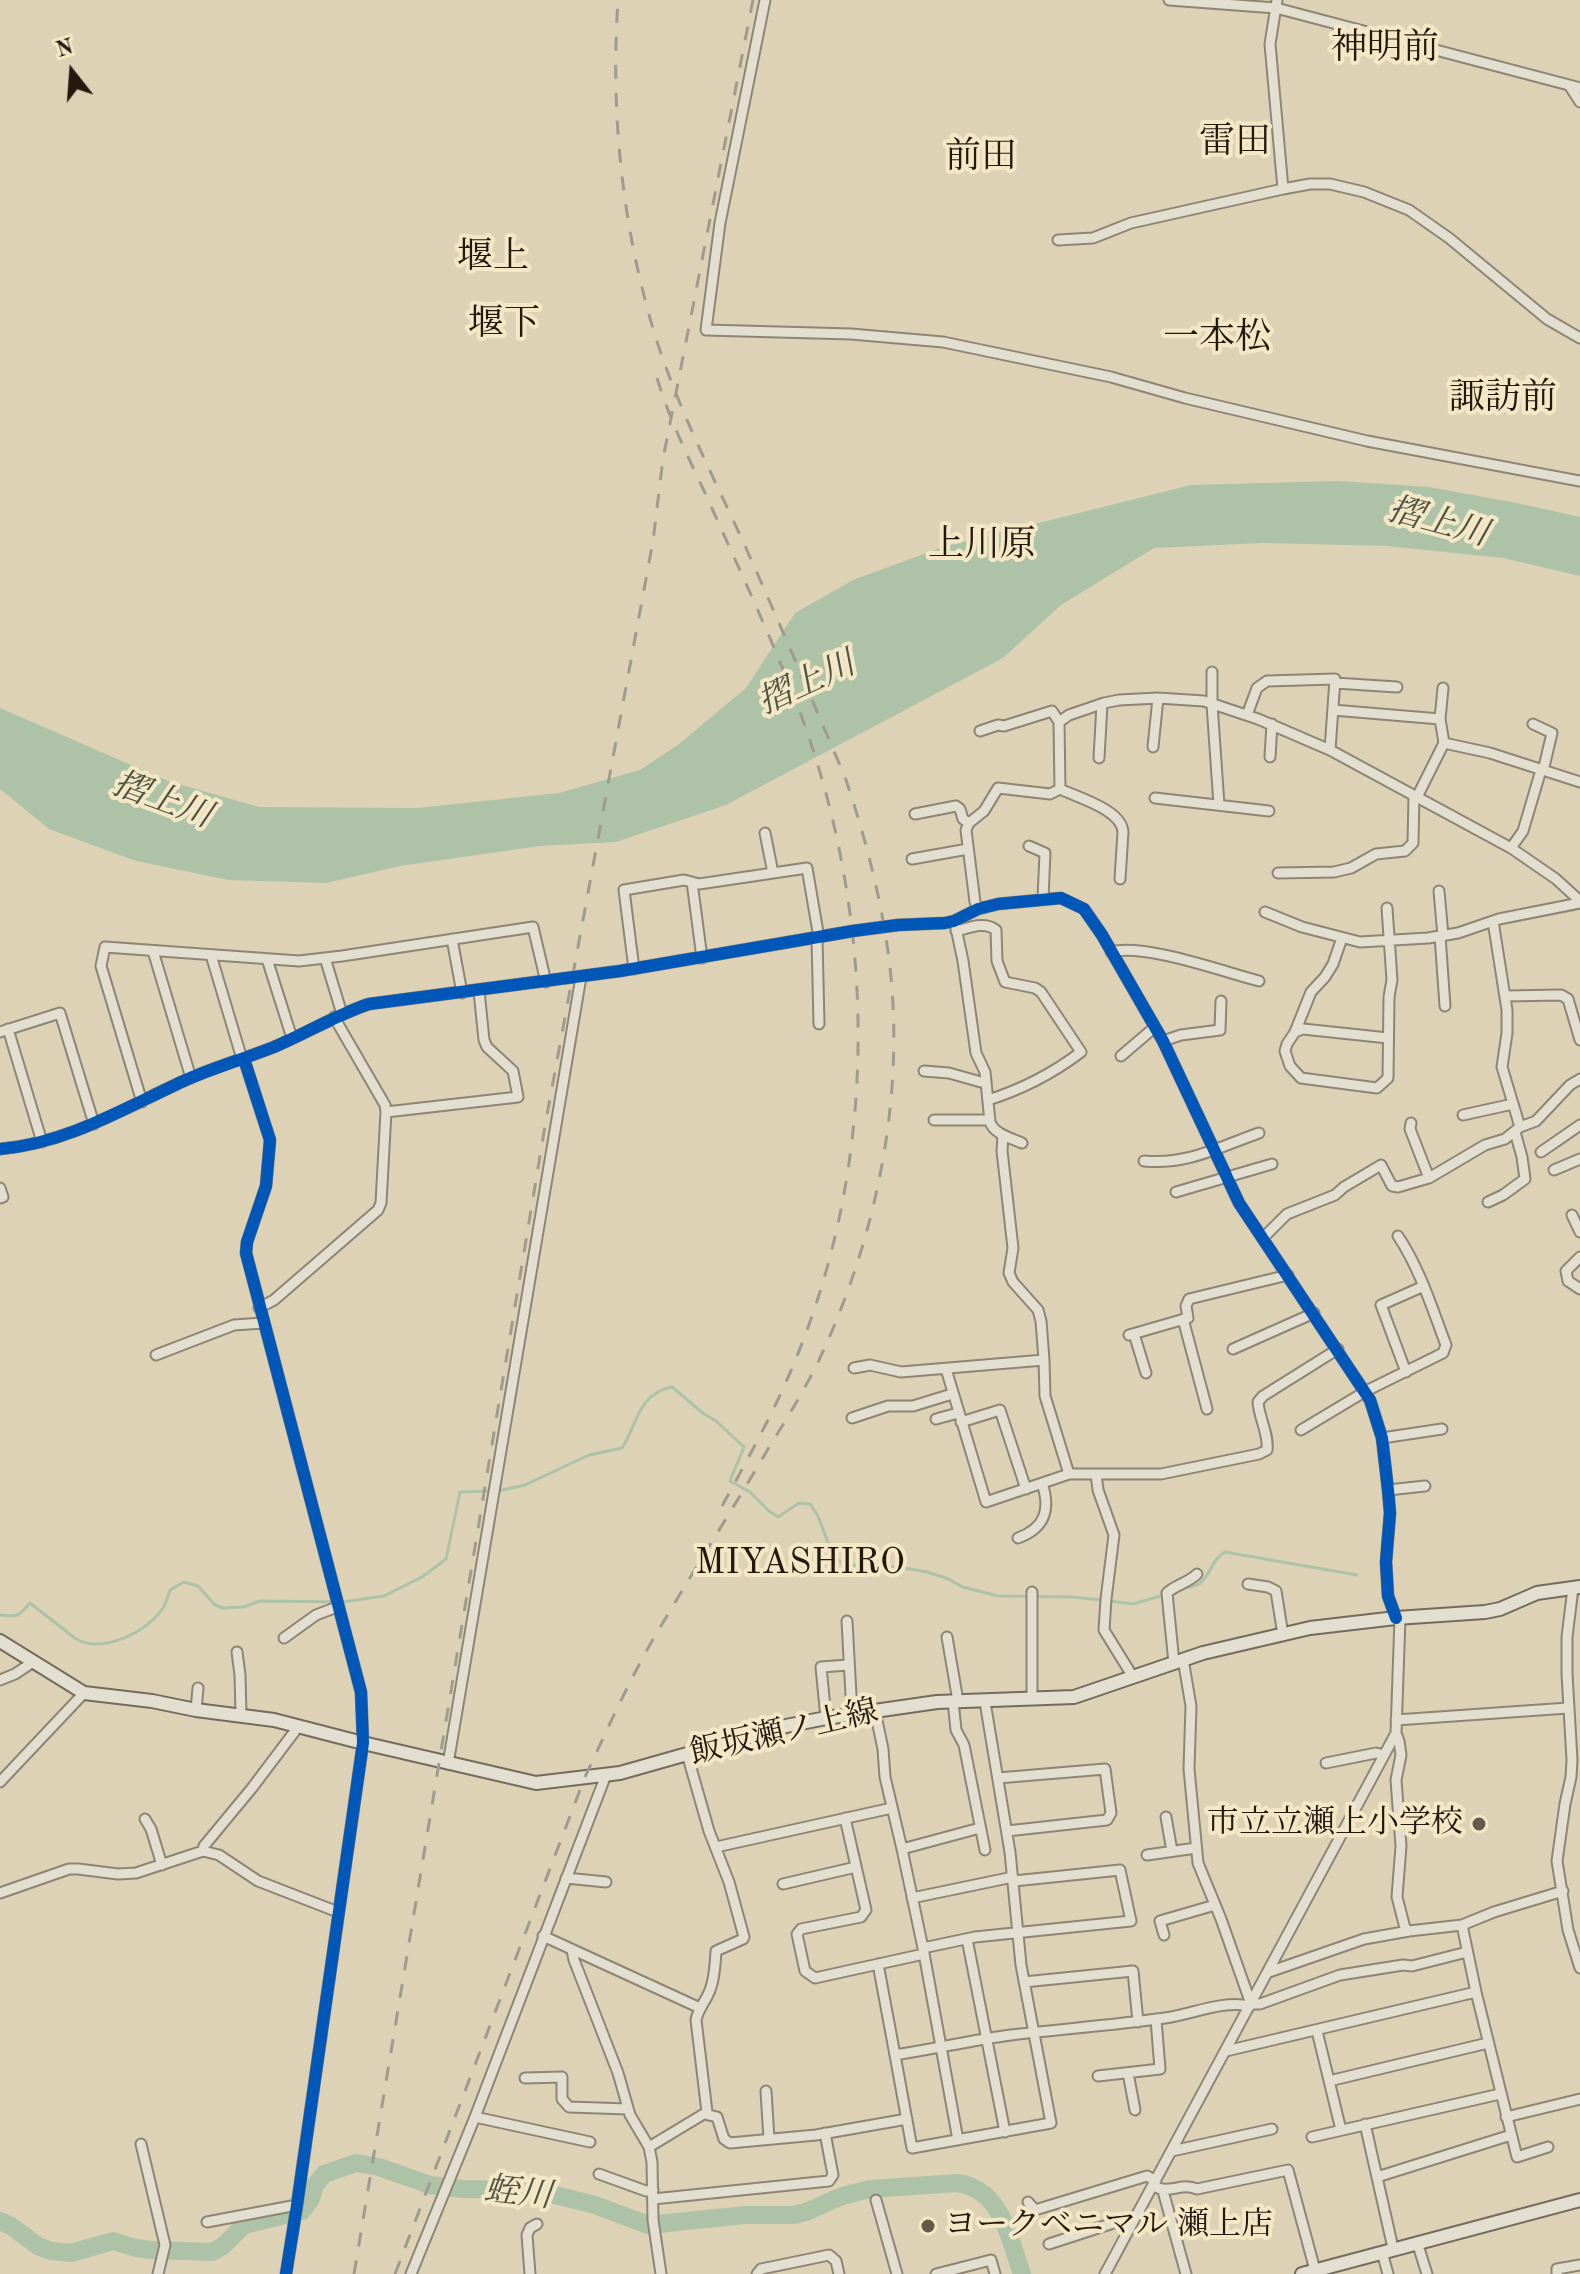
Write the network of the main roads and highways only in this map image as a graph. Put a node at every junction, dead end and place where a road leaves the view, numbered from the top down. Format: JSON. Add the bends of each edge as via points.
{"nodes":[{"id":1,"x":1577,"y":1587,"type":"edge"},
{"id":2,"x":0,"y":1641,"type":"edge"},
{"id":3,"x":1580,"y":2200,"type":"edge"},
{"id":4,"x":1339,"y":2269,"type":"edge"},
{"id":5,"x":1308,"y":2272,"type":"edge"}],
"edges":[{"from":1,"to":2,"type":"main road","name":"飯坂瀬ノ上線","via":[[1537,1593],[1485,1612],[1310,1628],[1241,1643],[1074,1697],[956,1701],[826,1718],[620,1773],[536,1783],[274,1720],[84,1693]]},
{"from":3,"to":4,"type":"main road","via":[[1387,2250]]},
{"from":4,"to":5,"type":"main road"}]}
